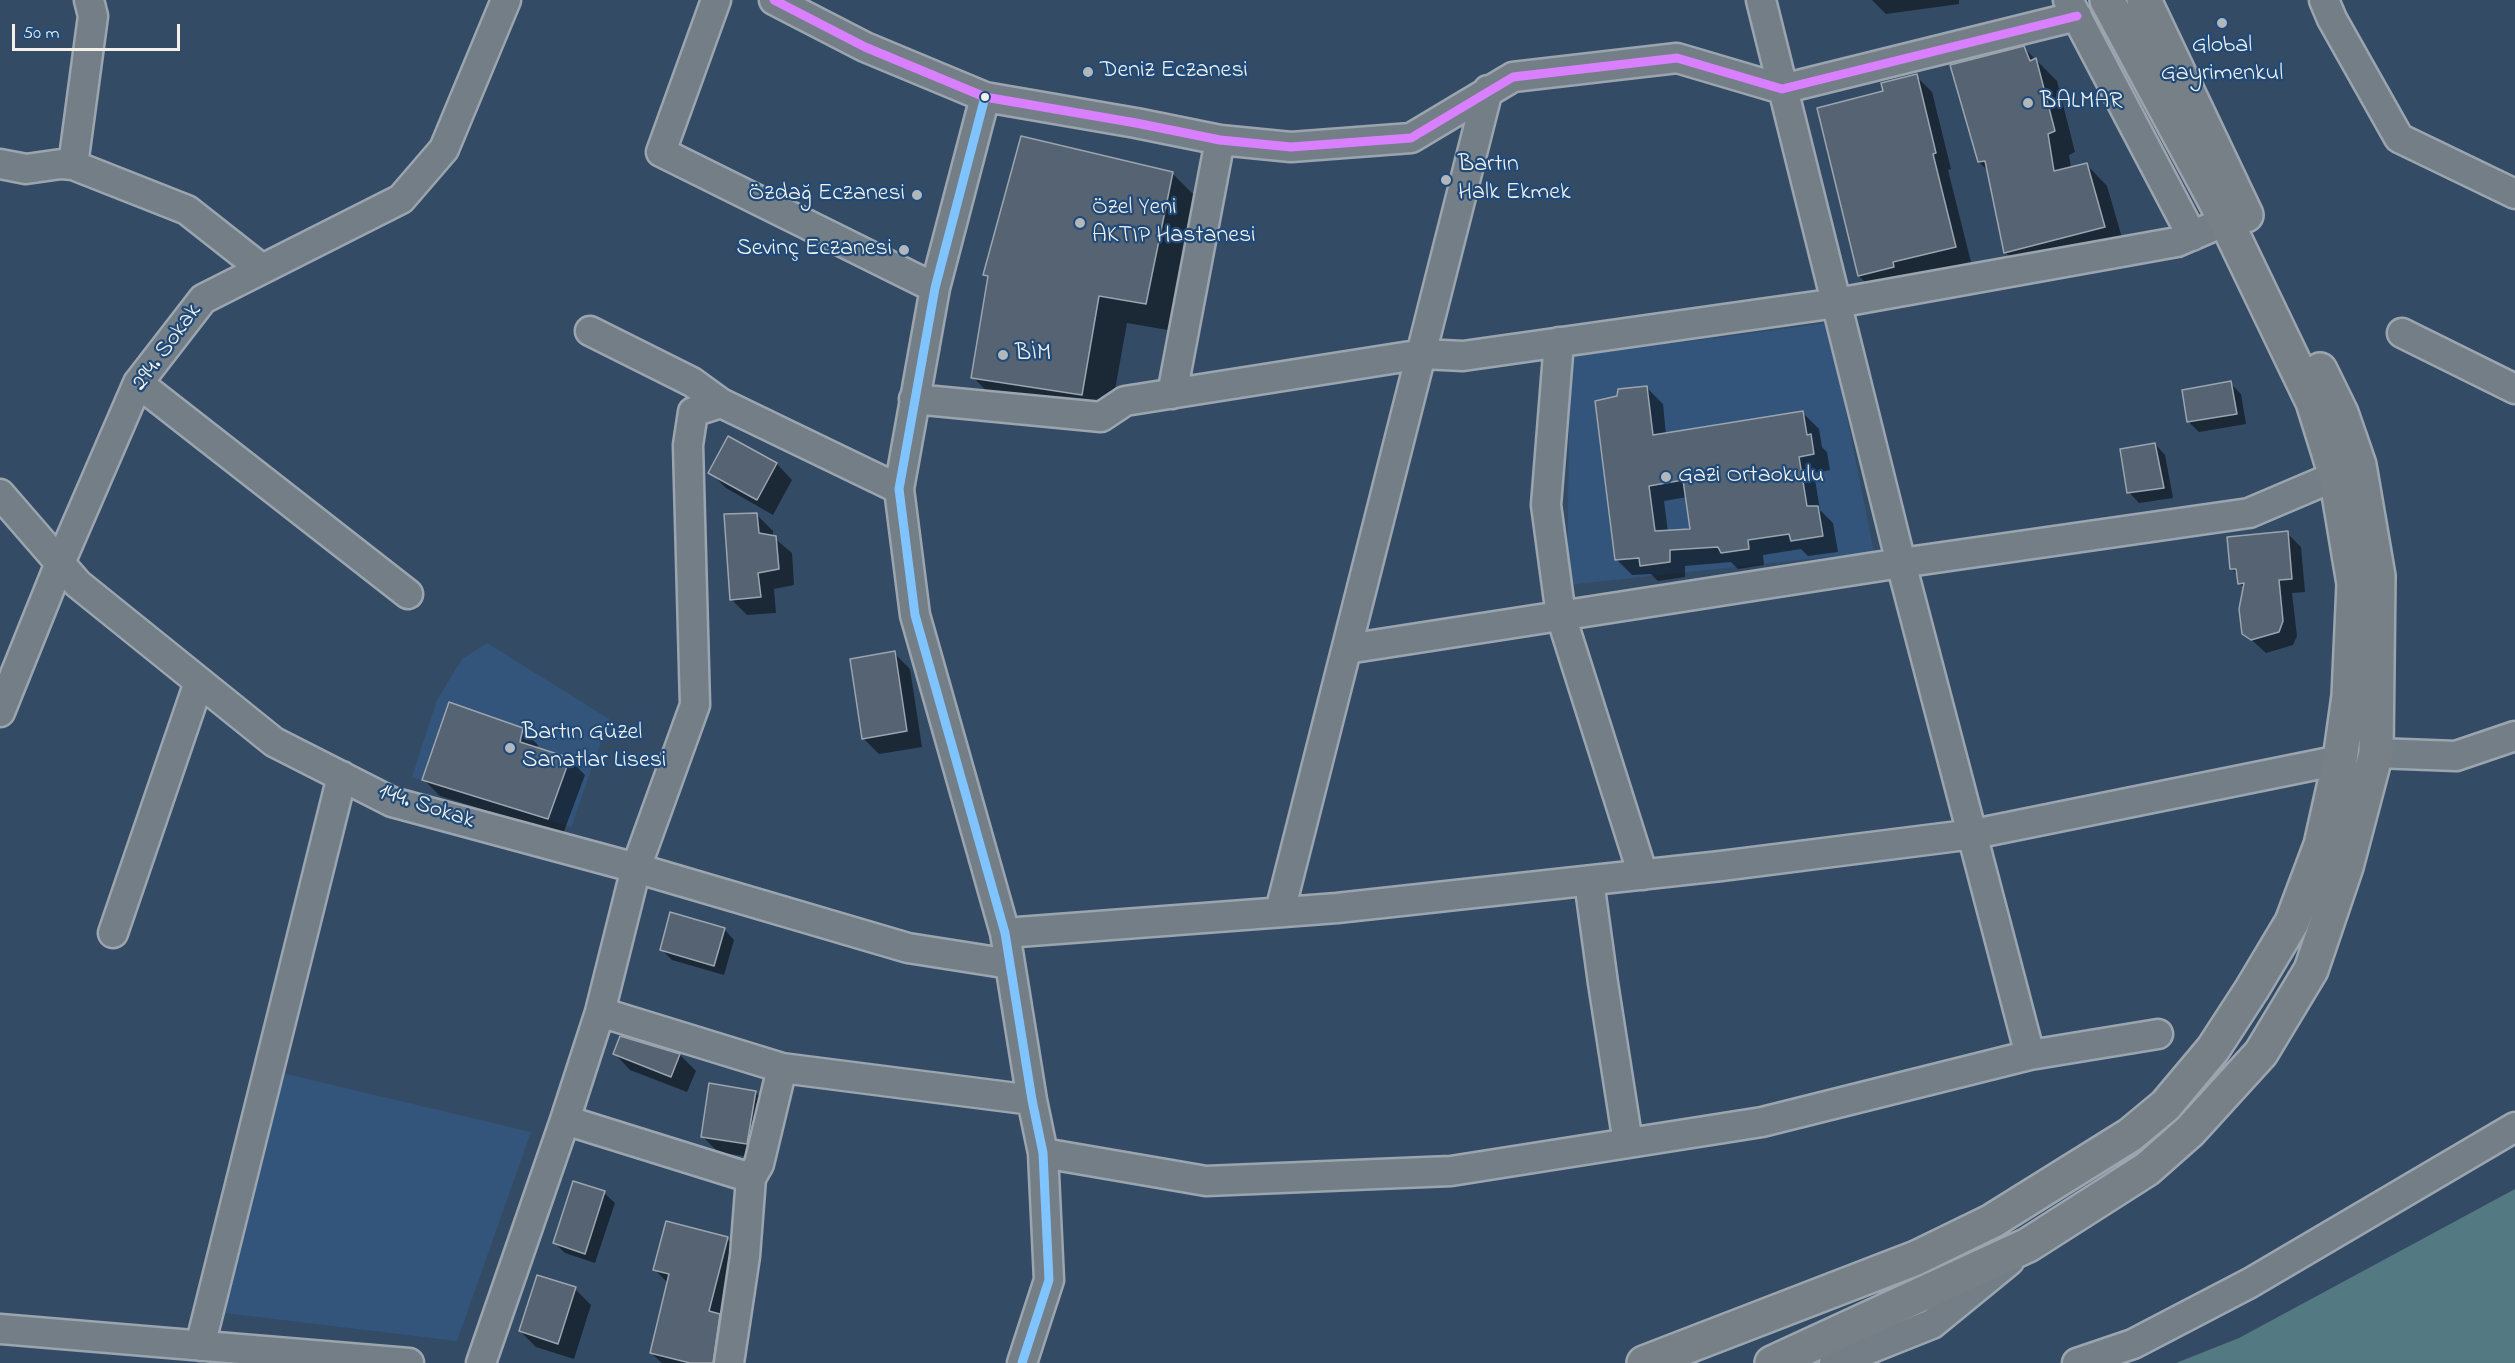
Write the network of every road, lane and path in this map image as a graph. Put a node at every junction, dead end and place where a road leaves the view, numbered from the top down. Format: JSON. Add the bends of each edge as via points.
{"nodes":[{"id":1,"x":89,"y":0,"type":"edge"},
{"id":2,"x":506,"y":0,"type":"edge"},
{"id":3,"x":716,"y":0,"type":"edge"},
{"id":4,"x":774,"y":0,"type":"edge"},
{"id":5,"x":2107,"y":0,"type":"edge"},
{"id":6,"x":2144,"y":0,"type":"edge"},
{"id":7,"x":2324,"y":0,"type":"edge"},
{"id":8,"x":1767,"y":6,"type":"edge"},
{"id":9,"x":2073,"y":8,"type":"edge"},
{"id":10,"x":1782,"y":89,"type":"junction"},
{"id":11,"x":1488,"y":90,"type":"junction"},
{"id":12,"x":985,"y":97,"type":"junction"},
{"id":13,"x":1221,"y":140,"type":"junction"},
{"id":14,"x":0,"y":164,"type":"edge"},
{"id":15,"x":74,"y":165,"type":"junction"},
{"id":16,"x":2515,"y":194,"type":"edge"},
{"id":17,"x":2226,"y":221,"type":"junction"},
{"id":18,"x":2192,"y":236,"type":"junction"},
{"id":19,"x":262,"y":269,"type":"junction"},
{"id":20,"x":935,"y":288,"type":"junction"},
{"id":21,"x":1837,"y":303,"type":"junction"},
{"id":22,"x":590,"y":331,"type":"dead end"},
{"id":23,"x":2402,"y":333,"type":"dead end"},
{"id":24,"x":1559,"y":342,"type":"junction"},
{"id":25,"x":1423,"y":354,"type":"junction"},
{"id":26,"x":138,"y":383,"type":"junction"},
{"id":27,"x":2515,"y":389,"type":"edge"},
{"id":28,"x":1172,"y":394,"type":"junction"},
{"id":29,"x":914,"y":399,"type":"junction"},
{"id":30,"x":721,"y":403,"type":"junction"},
{"id":31,"x":2336,"y":476,"type":"junction"},
{"id":32,"x":900,"y":489,"type":"junction"},
{"id":33,"x":0,"y":494,"type":"edge"},
{"id":34,"x":60,"y":563,"type":"junction"},
{"id":35,"x":1901,"y":563,"type":"junction"},
{"id":36,"x":408,"y":594,"type":"dead end"},
{"id":37,"x":1561,"y":616,"type":"junction"},
{"id":38,"x":1347,"y":649,"type":"junction"},
{"id":39,"x":199,"y":682,"type":"junction"},
{"id":40,"x":0,"y":712,"type":"edge"},
{"id":41,"x":2515,"y":736,"type":"edge"},
{"id":42,"x":2376,"y":753,"type":"junction"},
{"id":43,"x":2340,"y":760,"type":"junction"},
{"id":44,"x":342,"y":777,"type":"junction"},
{"id":45,"x":1974,"y":834,"type":"junction"},
{"id":46,"x":636,"y":868,"type":"junction"},
{"id":47,"x":1643,"y":875,"type":"junction"},
{"id":48,"x":1589,"y":881,"type":"junction"},
{"id":49,"x":1280,"y":911,"type":"junction"},
{"id":50,"x":113,"y":933,"type":"dead end"},
{"id":51,"x":1005,"y":933,"type":"junction"},
{"id":52,"x":1010,"y":964,"type":"junction"},
{"id":53,"x":600,"y":1012,"type":"junction"},
{"id":54,"x":2158,"y":1034,"type":"dead end"},
{"id":55,"x":2030,"y":1055,"type":"junction"},
{"id":56,"x":782,"y":1068,"type":"junction"},
{"id":57,"x":1032,"y":1100,"type":"junction"},
{"id":58,"x":566,"y":1120,"type":"junction"},
{"id":59,"x":2515,"y":1127,"type":"edge"},
{"id":60,"x":1628,"y":1143,"type":"junction"},
{"id":61,"x":1043,"y":1153,"type":"junction"},
{"id":62,"x":751,"y":1179,"type":"junction"},
{"id":63,"x":2037,"y":1239,"type":"junction"},
{"id":64,"x":0,"y":1329,"type":"edge"},
{"id":65,"x":200,"y":1347,"type":"junction"},
{"id":66,"x":410,"y":1363,"type":"edge"},
{"id":67,"x":481,"y":1363,"type":"edge"},
{"id":68,"x":729,"y":1363,"type":"edge"},
{"id":69,"x":1022,"y":1363,"type":"edge"},
{"id":70,"x":1644,"y":1363,"type":"edge"},
{"id":71,"x":1772,"y":1363,"type":"edge"},
{"id":72,"x":1834,"y":1363,"type":"edge"},
{"id":73,"x":2077,"y":1363,"type":"edge"}],
"edges":[{"from":1,"to":15,"type":"street","via":[[93,16]]},
{"from":2,"to":19,"type":"street","name":"294. Sokak","via":[[444,149],[401,199]]},
{"from":3,"to":20,"type":"street","via":[[661,152]]},
{"from":4,"to":12,"type":"street","via":[[865,47]]},
{"from":5,"to":17,"type":"highway"},
{"from":6,"to":42,"type":"highway","via":[[2341,413],[2359,465],[2378,576]]},
{"from":7,"to":16,"type":"street","via":[[2399,138]]},
{"from":8,"to":10,"type":"street"},
{"from":9,"to":10,"type":"street"},
{"from":9,"to":18,"type":"street"},
{"from":10,"to":11,"type":"street","via":[[1677,58],[1513,77]]},
{"from":10,"to":21,"type":"street"},
{"from":11,"to":13,"type":"street","via":[[1411,138],[1291,147]]},
{"from":11,"to":25,"type":"street"},
{"from":12,"to":13,"type":"street"},
{"from":12,"to":20,"type":"street"},
{"from":13,"to":28,"type":"street"},
{"from":14,"to":15,"type":"street","via":[[26,169]]},
{"from":15,"to":19,"type":"street","via":[[187,210]]},
{"from":17,"to":18,"type":"street"},
{"from":17,"to":31,"type":"highway","via":[[2313,402]]},
{"from":18,"to":21,"type":"street","via":[[2177,242]]},
{"from":19,"to":26,"type":"street","name":"294. Sokak","via":[[203,299]]},
{"from":20,"to":29,"type":"street"},
{"from":21,"to":24,"type":"street"},
{"from":21,"to":35,"type":"street"},
{"from":22,"to":30,"type":"street","via":[[692,382]]},
{"from":23,"to":27,"type":"street"},
{"from":24,"to":25,"type":"street","via":[[1463,356]]},
{"from":24,"to":37,"type":"street","via":[[1546,505]]},
{"from":25,"to":28,"type":"street"},
{"from":25,"to":38,"type":"street"},
{"from":26,"to":34,"type":"street","name":"294. Sokak"},
{"from":26,"to":36,"type":"street"},
{"from":28,"to":29,"type":"street","via":[[1125,401],[1101,417]]},
{"from":29,"to":32,"type":"street"},
{"from":30,"to":32,"type":"street"},
{"from":30,"to":46,"type":"street","via":[[693,412],[688,445],[695,705]]},
{"from":31,"to":35,"type":"street","via":[[2249,513]]},
{"from":31,"to":43,"type":"highway","via":[[2354,584],[2349,696]]},
{"from":32,"to":51,"type":"street","via":[[915,615]]},
{"from":33,"to":34,"type":"street","name":"144. Sokak"},
{"from":34,"to":39,"type":"street","name":"144. Sokak","via":[[78,584]]},
{"from":34,"to":40,"type":"street","name":"294. Sokak"},
{"from":35,"to":37,"type":"street"},
{"from":35,"to":45,"type":"street"},
{"from":37,"to":38,"type":"street"},
{"from":37,"to":47,"type":"street"},
{"from":38,"to":49,"type":"street"},
{"from":39,"to":44,"type":"street","name":"144. Sokak","via":[[274,742]]},
{"from":39,"to":50,"type":"street"},
{"from":41,"to":42,"type":"street","via":[[2456,756]]},
{"from":42,"to":63,"type":"highway","via":[[2346,867],[2311,970],[2261,1053],[2190,1131],[2147,1168]]},
{"from":43,"to":45,"type":"street"},
{"from":43,"to":70,"type":"highway","via":[[2321,844],[2292,922],[2213,1048],[2166,1105],[2093,1160],[1992,1221],[1916,1258]]},
{"from":44,"to":46,"type":"street","name":"144. Sokak","via":[[392,802]]},
{"from":44,"to":65,"type":"street"},
{"from":45,"to":47,"type":"street"},
{"from":45,"to":55,"type":"street"},
{"from":46,"to":52,"type":"street","name":"144. Sokak","via":[[908,948]]},
{"from":46,"to":53,"type":"street"},
{"from":47,"to":48,"type":"street"},
{"from":48,"to":49,"type":"street"},
{"from":48,"to":60,"type":"street"},
{"from":49,"to":51,"type":"street"},
{"from":51,"to":52,"type":"street"},
{"from":52,"to":57,"type":"street"},
{"from":53,"to":56,"type":"street"},
{"from":53,"to":58,"type":"street"},
{"from":54,"to":55,"type":"street"},
{"from":55,"to":60,"type":"street","via":[[1762,1122]]},
{"from":56,"to":57,"type":"street"},
{"from":56,"to":62,"type":"street","via":[[759,1164]]},
{"from":57,"to":61,"type":"street"},
{"from":58,"to":62,"type":"street"},
{"from":58,"to":67,"type":"street"},
{"from":59,"to":73,"type":"street","via":[[2250,1283],[2133,1344]]},
{"from":60,"to":61,"type":"street","via":[[1451,1171],[1206,1180]]},
{"from":61,"to":69,"type":"street","via":[[1049,1280]]},
{"from":62,"to":68,"type":"street","via":[[745,1256]]},
{"from":63,"to":71,"type":"highway"},
{"from":63,"to":72,"type":"street","via":[[1932,1323]]},
{"from":64,"to":65,"type":"street"},
{"from":65,"to":66,"type":"street"}]}
